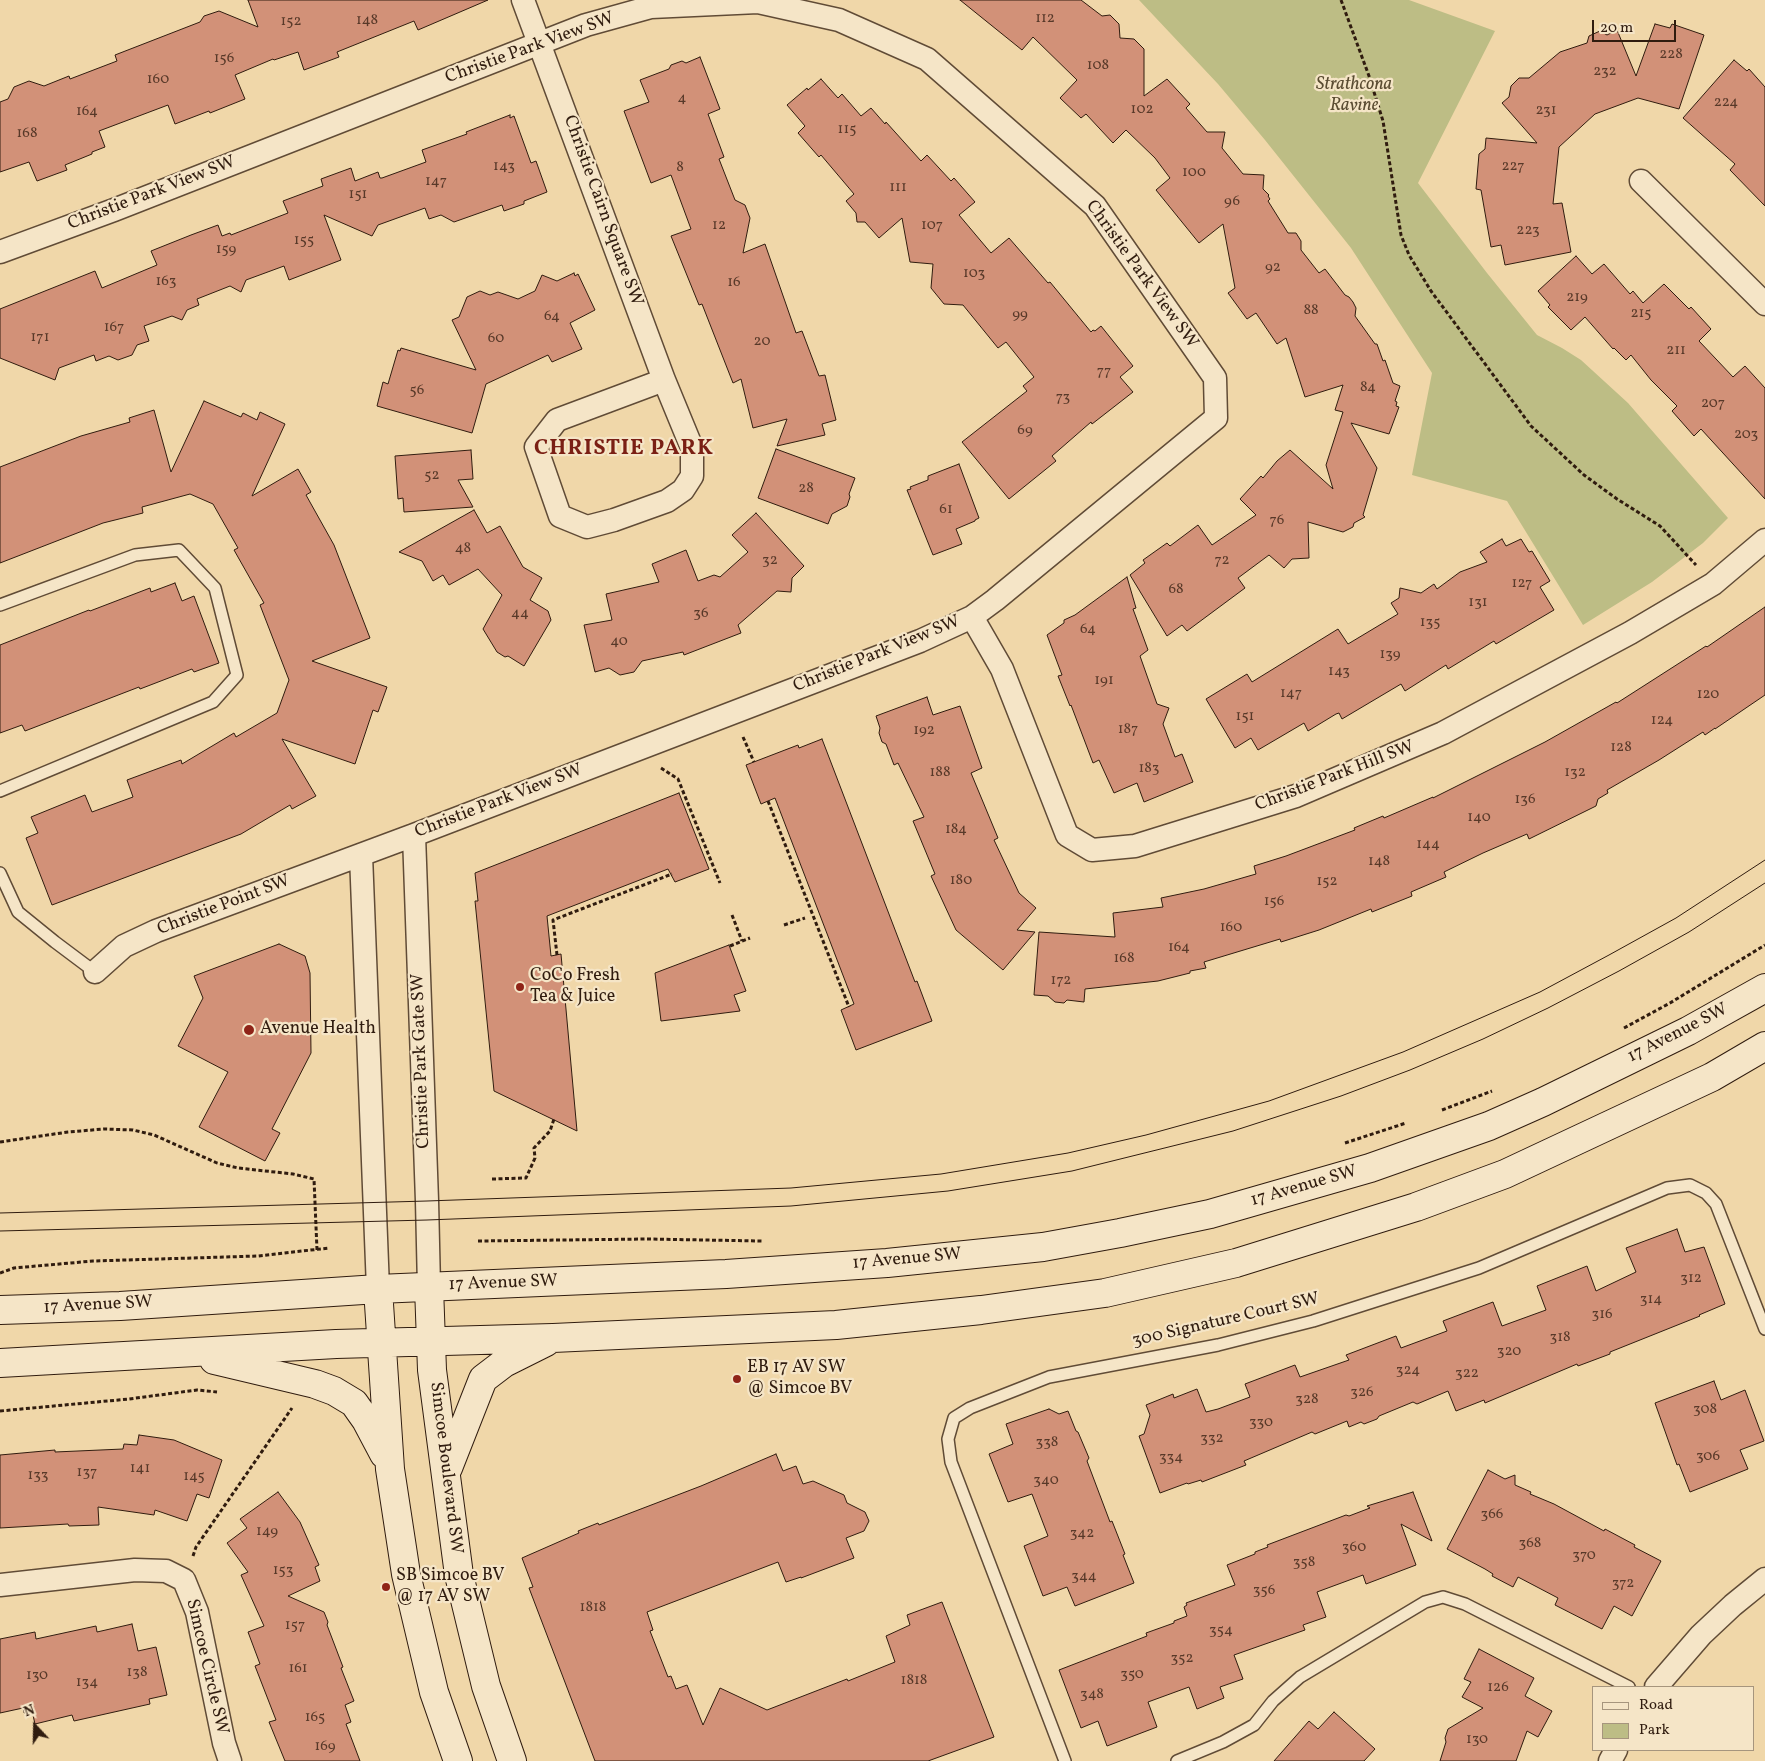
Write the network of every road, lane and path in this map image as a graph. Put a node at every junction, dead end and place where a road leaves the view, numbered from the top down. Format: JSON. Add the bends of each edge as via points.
{"nodes":[{"id":1,"x":524,"y":0,"type":"edge"},
{"id":2,"x":1341,"y":0,"type":"edge"},
{"id":3,"x":540,"y":42,"type":"junction"},
{"id":4,"x":1641,"y":182,"type":"dead end"},
{"id":5,"x":0,"y":252,"type":"edge"},
{"id":6,"x":1765,"y":304,"type":"edge"},
{"id":7,"x":664,"y":380,"type":"junction"},
{"id":8,"x":1765,"y":540,"type":"edge"},
{"id":9,"x":1713,"y":584,"type":"junction"},
{"id":10,"x":0,"y":605,"type":"edge"},
{"id":11,"x":972,"y":617,"type":"junction"},
{"id":12,"x":743,"y":736,"type":"dead end"},
{"id":13,"x":754,"y":762,"type":"dead end"},
{"id":14,"x":661,"y":767,"type":"dead end"},
{"id":15,"x":0,"y":791,"type":"edge"},
{"id":16,"x":768,"y":801,"type":"dead end"},
{"id":17,"x":414,"y":835,"type":"junction"},
{"id":18,"x":361,"y":855,"type":"junction"},
{"id":19,"x":710,"y":859,"type":"junction"},
{"id":20,"x":706,"y":862,"type":"dead end"},
{"id":21,"x":0,"y":873,"type":"edge"},
{"id":22,"x":672,"y":874,"type":"dead end"},
{"id":23,"x":720,"y":883,"type":"dead end"},
{"id":24,"x":732,"y":915,"type":"dead end"},
{"id":25,"x":805,"y":918,"type":"dead end"},
{"id":26,"x":784,"y":925,"type":"dead end"},
{"id":27,"x":750,"y":938,"type":"dead end"},
{"id":28,"x":742,"y":941,"type":"junction"},
{"id":29,"x":1765,"y":945,"type":"edge"},
{"id":30,"x":730,"y":946,"type":"dead end"},
{"id":31,"x":557,"y":955,"type":"dead end"},
{"id":32,"x":94,"y":972,"type":"joint"},
{"id":33,"x":1765,"y":988,"type":"edge"},
{"id":34,"x":848,"y":1006,"type":"dead end"},
{"id":35,"x":1619,"y":1031,"type":"dead end"},
{"id":36,"x":1765,"y":1046,"type":"edge"},
{"id":37,"x":1498,"y":1089,"type":"dead end"},
{"id":38,"x":1437,"y":1112,"type":"dead end"},
{"id":39,"x":554,"y":1119,"type":"dead end"},
{"id":40,"x":1410,"y":1122,"type":"dead end"},
{"id":41,"x":0,"y":1142,"type":"edge"},
{"id":42,"x":1339,"y":1146,"type":"dead end"},
{"id":43,"x":492,"y":1179,"type":"dead end"},
{"id":44,"x":478,"y":1241,"type":"dead end"},
{"id":45,"x":763,"y":1241,"type":"dead end"},
{"id":46,"x":329,"y":1248,"type":"dead end"},
{"id":47,"x":317,"y":1250,"type":"junction"},
{"id":48,"x":0,"y":1273,"type":"edge"},
{"id":49,"x":429,"y":1287,"type":"junction"},
{"id":50,"x":378,"y":1289,"type":"junction"},
{"id":51,"x":0,"y":1310,"type":"edge"},
{"id":52,"x":1765,"y":1329,"type":"edge"},
{"id":53,"x":552,"y":1338,"type":"junction"},
{"id":54,"x":430,"y":1341,"type":"junction"},
{"id":55,"x":382,"y":1343,"type":"junction"},
{"id":56,"x":186,"y":1353,"type":"junction"},
{"id":57,"x":0,"y":1363,"type":"edge"},
{"id":58,"x":221,"y":1392,"type":"dead end"},
{"id":59,"x":292,"y":1408,"type":"dead end"},
{"id":60,"x":0,"y":1411,"type":"edge"},
{"id":61,"x":390,"y":1469,"type":"junction"},
{"id":62,"x":446,"y":1472,"type":"junction"},
{"id":63,"x":1765,"y":1579,"type":"edge"},
{"id":64,"x":184,"y":1580,"type":"junction"},
{"id":65,"x":0,"y":1585,"type":"edge"},
{"id":66,"x":1627,"y":1686,"type":"edge"},
{"id":67,"x":1657,"y":1686,"type":"edge"},
{"id":68,"x":230,"y":1761,"type":"edge"},
{"id":69,"x":458,"y":1761,"type":"edge"},
{"id":70,"x":512,"y":1761,"type":"edge"},
{"id":71,"x":1065,"y":1761,"type":"edge"},
{"id":72,"x":1177,"y":1761,"type":"edge"}],
"edges":[{"from":1,"to":3,"type":"street","name":"Christie Cairn Square SW"},
{"from":2,"to":9,"type":"path","via":[[1383,121],[1401,236],[1428,286],[1531,426],[1584,475],[1660,526]]},
{"from":3,"to":5,"type":"street","name":"Christie Park View SW"},
{"from":3,"to":7,"type":"street","name":"Christie Cairn Square SW"},
{"from":3,"to":11,"type":"street","name":"Christie Park View SW","via":[[651,7],[758,2],[839,20],[927,59],[1096,206],[1215,378],[1216,418]]},
{"from":4,"to":6,"type":"street"},
{"from":7,"to":7,"type":"street","name":"Christie Cairn Square SW","via":[[557,420],[536,447],[560,516],[588,527],[667,501],[683,490],[692,476],[692,448]]},
{"from":8,"to":9,"type":"street","name":"Christie Park Hill SW"},
{"from":9,"to":11,"type":"street","name":"Christie Park Hill SW","via":[[1630,633],[1443,734],[1296,796],[1135,846],[1092,850],[1067,835],[1002,669]]},
{"from":10,"to":15,"type":"lane","via":[[135,555],[179,550],[215,588],[237,675],[213,702]]},
{"from":11,"to":17,"type":"street","name":"Christie Park View SW","via":[[920,641]]},
{"from":12,"to":13,"type":"path"},
{"from":14,"to":19,"type":"path","via":[[678,779]]},
{"from":16,"to":34,"type":"path"},
{"from":17,"to":18,"type":"street","name":"Christie Park View SW"},
{"from":17,"to":49,"type":"street","name":"Christie Park Gate SW"},
{"from":18,"to":32,"type":"street","name":"Christie Point SW","via":[[156,931],[124,946]]},
{"from":18,"to":50,"type":"street"},
{"from":19,"to":20,"type":"path"},
{"from":19,"to":23,"type":"path"},
{"from":21,"to":32,"type":"lane","via":[[18,912]]},
{"from":22,"to":31,"type":"path","via":[[554,920]]},
{"from":24,"to":28,"type":"path"},
{"from":25,"to":26,"type":"path"},
{"from":27,"to":28,"type":"path"},
{"from":28,"to":30,"type":"path"},
{"from":29,"to":35,"type":"path"},
{"from":33,"to":49,"type":"main road","name":"17 Avenue SW","via":[[1688,1031],[1489,1126],[1370,1168],[1210,1214],[1043,1247],[887,1264]]},
{"from":36,"to":53,"type":"main road","via":[[1712,1077],[1505,1174],[1416,1207],[1236,1263],[1105,1293],[982,1310],[836,1325]]},
{"from":37,"to":38,"type":"path"},
{"from":39,"to":43,"type":"path","via":[[550,1131],[534,1148],[535,1158],[526,1178]]},
{"from":40,"to":42,"type":"path"},
{"from":41,"to":47,"type":"path","via":[[68,1132],[133,1130],[154,1135],[218,1163],[314,1179]]},
{"from":44,"to":45,"type":"path"},
{"from":46,"to":47,"type":"path"},
{"from":47,"to":48,"type":"path","via":[[258,1256],[93,1261],[14,1268]]},
{"from":49,"to":50,"type":"main road","name":"17 Avenue SW"},
{"from":49,"to":54,"type":"main road","name":"Simcoe Boulevard SW"},
{"from":50,"to":51,"type":"main road","name":"17 Avenue SW","via":[[120,1306]]},
{"from":50,"to":55,"type":"main road"},
{"from":52,"to":71,"type":"lane","name":"300 Signature Court SW","via":[[1716,1204],[1706,1193],[1690,1186],[1667,1188],[1479,1268],[1313,1321],[1218,1345],[1049,1377],[970,1408],[954,1418],[948,1439],[951,1462]]},
{"from":53,"to":54,"type":"main road"},
{"from":53,"to":62,"type":"main road","via":[[504,1363],[483,1379]]},
{"from":54,"to":55,"type":"main road"},
{"from":54,"to":62,"type":"main road","name":"Simcoe Boulevard SW"},
{"from":55,"to":56,"type":"main road"},
{"from":55,"to":61,"type":"main road"},
{"from":56,"to":57,"type":"main road"},
{"from":56,"to":61,"type":"main road","via":[[334,1391],[354,1403]]},
{"from":58,"to":60,"type":"path","via":[[197,1390]]},
{"from":59,"to":64,"type":"path","via":[[196,1547]]},
{"from":61,"to":69,"type":"main road","via":[[410,1592],[434,1692]]},
{"from":62,"to":70,"type":"main road","name":"Simcoe Boulevard SW","via":[[459,1575],[486,1686]]},
{"from":63,"to":67,"type":"street","via":[[1701,1635]]},
{"from":64,"to":65,"type":"street","name":"Simcoe Circle SW","via":[[166,1571],[135,1570]]},
{"from":64,"to":68,"type":"street","name":"Simcoe Circle SW","via":[[197,1612]]},
{"from":66,"to":72,"type":"lane","via":[[1465,1604],[1443,1597],[1425,1602],[1300,1677],[1273,1701],[1254,1725]]}]}
